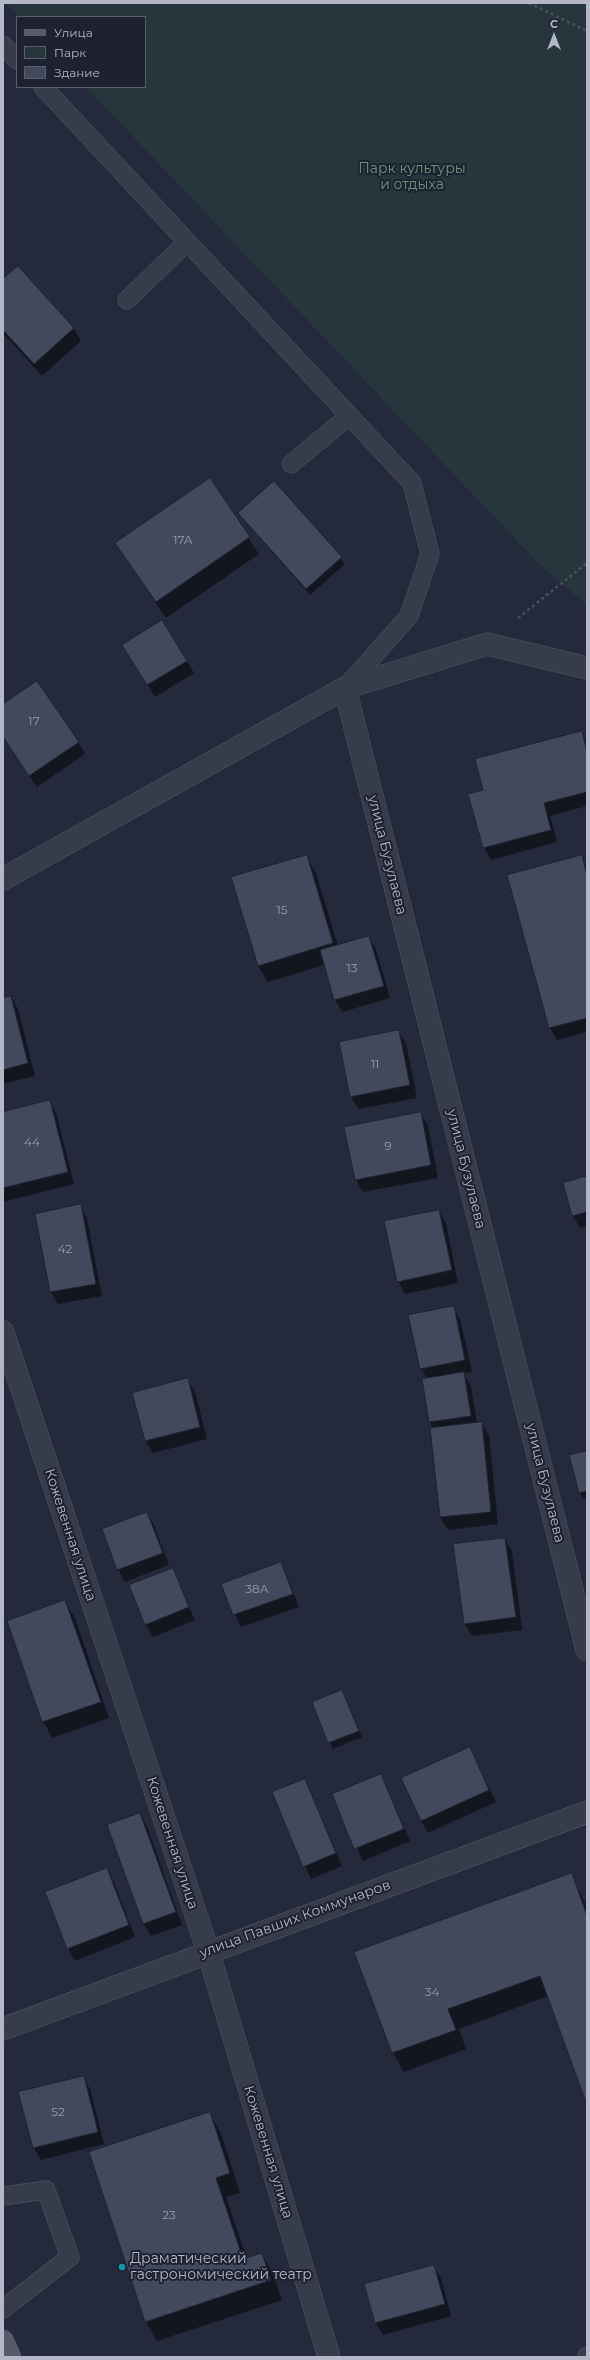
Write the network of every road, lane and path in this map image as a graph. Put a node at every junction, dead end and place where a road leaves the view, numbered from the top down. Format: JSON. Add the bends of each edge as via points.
{"nodes":[{"id":1,"x":528,"y":3,"type":"edge"},
{"id":2,"x":587,"y":31,"type":"edge"},
{"id":3,"x":3,"y":44,"type":"edge"},
{"id":4,"x":16,"y":59,"type":"edge"},
{"id":5,"x":44,"y":88,"type":"edge"},
{"id":6,"x":187,"y":242,"type":"junction"},
{"id":7,"x":127,"y":300,"type":"dead end"},
{"id":8,"x":349,"y":416,"type":"junction"},
{"id":9,"x":292,"y":464,"type":"dead end"},
{"id":10,"x":587,"y":562,"type":"edge"},
{"id":11,"x":486,"y":644,"type":"junction"},
{"id":12,"x":587,"y":668,"type":"edge"},
{"id":13,"x":345,"y":688,"type":"junction"},
{"id":14,"x":3,"y":880,"type":"edge"},
{"id":15,"x":3,"y":1332,"type":"edge"},
{"id":16,"x":587,"y":1650,"type":"edge"},
{"id":17,"x":587,"y":1812,"type":"edge"},
{"id":18,"x":208,"y":1951,"type":"junction"},
{"id":19,"x":3,"y":2029,"type":"edge"},
{"id":20,"x":3,"y":2196,"type":"edge"},
{"id":21,"x":3,"y":2309,"type":"edge"},
{"id":22,"x":3,"y":2341,"type":"edge"},
{"id":23,"x":10,"y":2357,"type":"edge"},
{"id":24,"x":329,"y":2357,"type":"edge"}],
"edges":[{"from":1,"to":2,"type":"path"},
{"from":3,"to":4,"type":"lane"},
{"from":5,"to":6,"type":"lane"},
{"from":6,"to":7,"type":"lane"},
{"from":6,"to":8,"type":"lane"},
{"from":8,"to":9,"type":"lane"},
{"from":8,"to":13,"type":"lane","via":[[412,483],[430,554],[409,616]]},
{"from":10,"to":11,"type":"path"},
{"from":11,"to":12,"type":"street"},
{"from":11,"to":13,"type":"street"},
{"from":13,"to":14,"type":"street"},
{"from":13,"to":16,"type":"street","name":"улица Бузулаева"},
{"from":15,"to":18,"type":"street","name":"Кожевенная улица"},
{"from":17,"to":18,"type":"street","name":"улица Павших Коммунаров"},
{"from":18,"to":19,"type":"street","name":"улица Павших Коммунаров"},
{"from":18,"to":24,"type":"street","name":"Кожевенная улица"},
{"from":20,"to":21,"type":"lane","via":[[46,2190],[70,2257]]},
{"from":22,"to":23,"type":"main road"}]}
